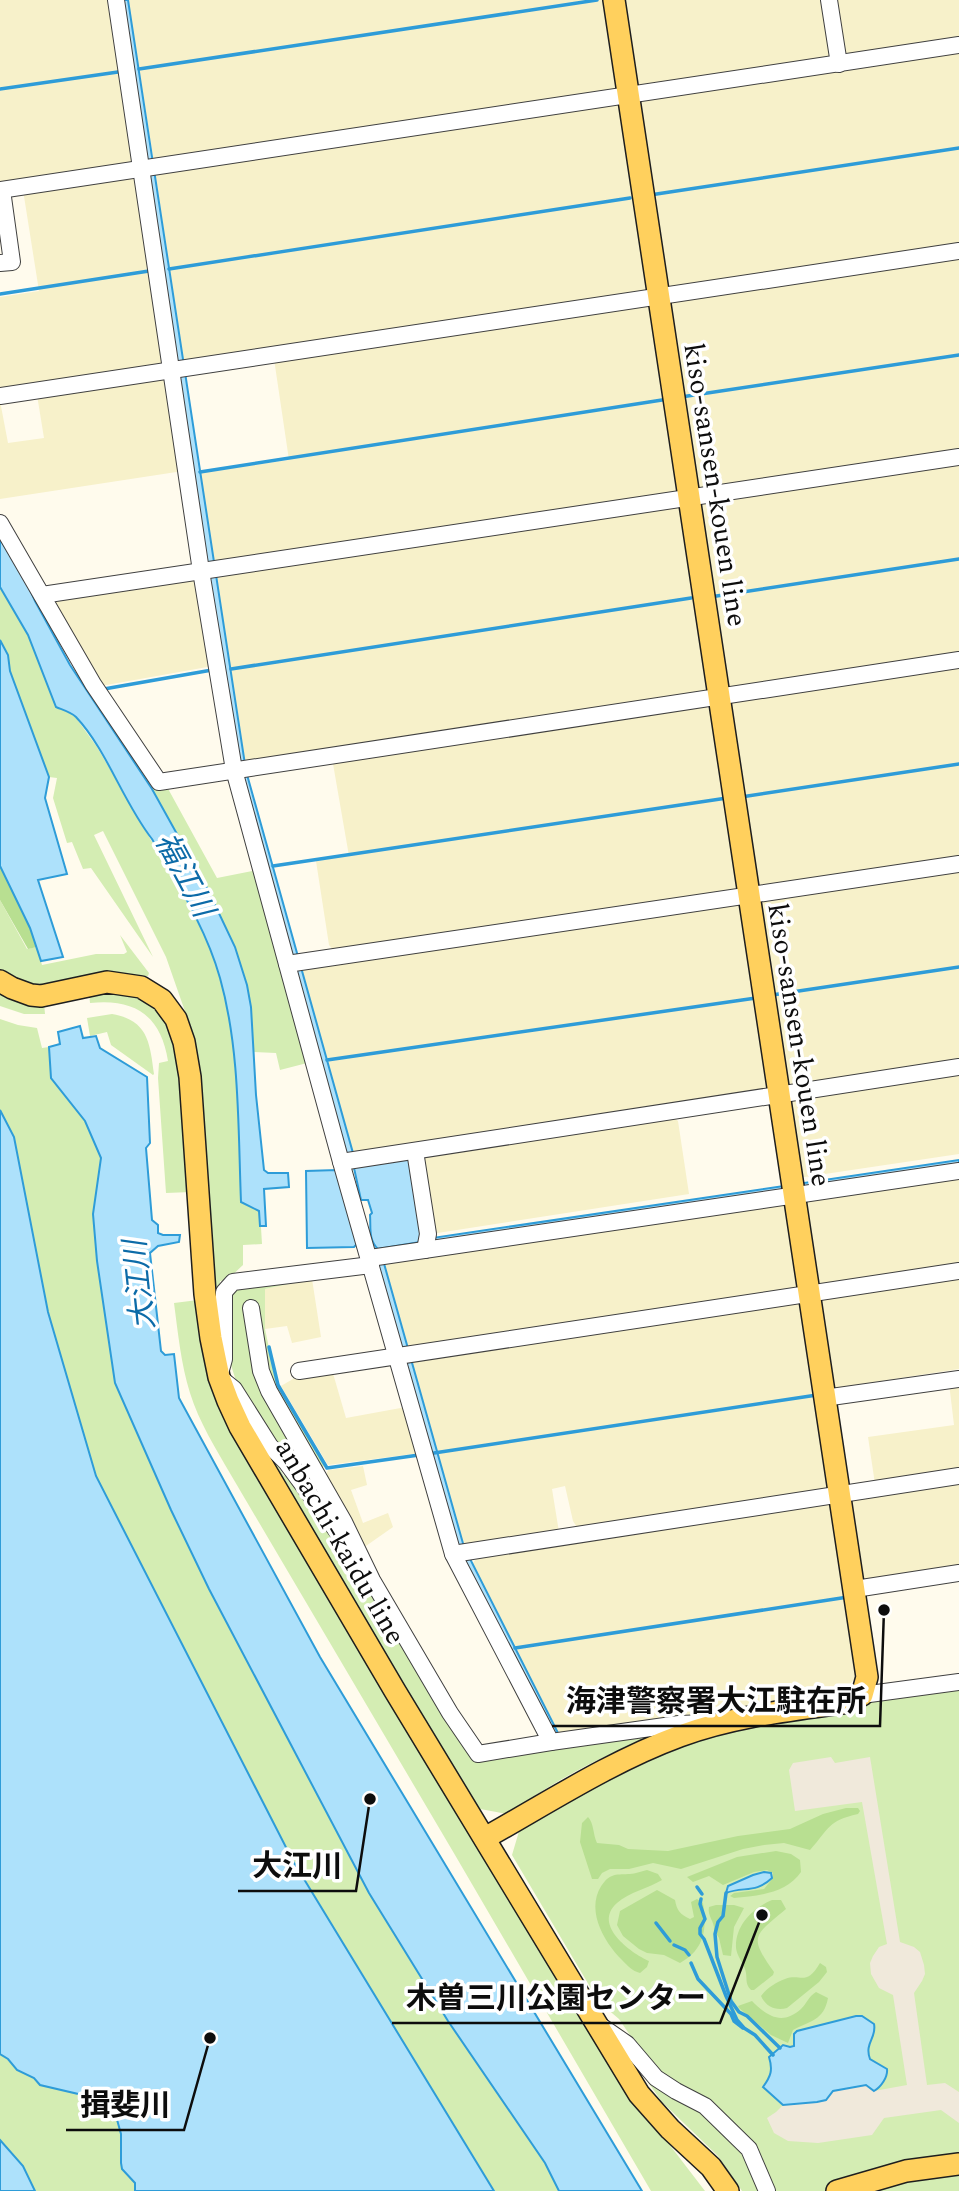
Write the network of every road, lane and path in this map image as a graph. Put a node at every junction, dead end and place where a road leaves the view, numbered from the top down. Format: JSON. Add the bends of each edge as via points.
{"nodes":[{"id":1,"x":116,"y":0,"type":"edge"},
{"id":2,"x":614,"y":0,"type":"edge"},
{"id":3,"x":829,"y":0,"type":"edge"},
{"id":4,"x":959,"y":46,"type":"edge"},
{"id":5,"x":839,"y":64,"type":"junction"},
{"id":6,"x":628,"y":96,"type":"junction"},
{"id":7,"x":147,"y":168,"type":"junction"},
{"id":8,"x":1,"y":190,"type":"edge"},
{"id":9,"x":959,"y":251,"type":"edge"},
{"id":10,"x":0,"y":263,"type":"edge"},
{"id":11,"x":659,"y":296,"type":"junction"},
{"id":12,"x":178,"y":369,"type":"junction"},
{"id":13,"x":0,"y":396,"type":"edge"},
{"id":14,"x":959,"y":457,"type":"edge"},
{"id":15,"x":689,"y":498,"type":"junction"},
{"id":16,"x":0,"y":523,"type":"edge"},
{"id":17,"x":208,"y":570,"type":"junction"},
{"id":18,"x":42,"y":595,"type":"junction"},
{"id":19,"x":959,"y":660,"type":"edge"},
{"id":20,"x":719,"y":696,"type":"junction"},
{"id":21,"x":240,"y":769,"type":"junction"},
{"id":22,"x":959,"y":864,"type":"edge"},
{"id":23,"x":748,"y":896,"type":"junction"},
{"id":24,"x":293,"y":964,"type":"junction"},
{"id":25,"x":0,"y":981,"type":"edge"},
{"id":26,"x":959,"y":1067,"type":"edge"},
{"id":27,"x":779,"y":1094,"type":"junction"},
{"id":28,"x":415,"y":1151,"type":"junction"},
{"id":29,"x":349,"y":1161,"type":"junction"},
{"id":30,"x":959,"y":1171,"type":"edge"},
{"id":31,"x":793,"y":1189,"type":"junction"},
{"id":32,"x":426,"y":1243,"type":"junction"},
{"id":33,"x":370,"y":1261,"type":"junction"},
{"id":34,"x":959,"y":1271,"type":"edge"},
{"id":35,"x":809,"y":1294,"type":"junction"},
{"id":36,"x":251,"y":1308,"type":"dead end"},
{"id":37,"x":403,"y":1355,"type":"junction"},
{"id":38,"x":299,"y":1371,"type":"dead end"},
{"id":39,"x":219,"y":1377,"type":"junction"},
{"id":40,"x":959,"y":1379,"type":"edge"},
{"id":41,"x":824,"y":1398,"type":"junction"},
{"id":42,"x":959,"y":1476,"type":"edge"},
{"id":43,"x":841,"y":1494,"type":"junction"},
{"id":44,"x":459,"y":1553,"type":"junction"},
{"id":45,"x":959,"y":1573,"type":"edge"},
{"id":46,"x":372,"y":1580,"type":"junction"},
{"id":47,"x":959,"y":1584,"type":"edge"},
{"id":48,"x":855,"y":1594,"type":"junction"},
{"id":49,"x":959,"y":1682,"type":"edge"},
{"id":50,"x":862,"y":1695,"type":"junction"},
{"id":51,"x":719,"y":1723,"type":"junction"},
{"id":52,"x":551,"y":1742,"type":"junction"},
{"id":53,"x":485,"y":1838,"type":"junction"},
{"id":54,"x":594,"y":2021,"type":"junction"},
{"id":55,"x":959,"y":2164,"type":"edge"},
{"id":56,"x":728,"y":2191,"type":"edge"},
{"id":57,"x":767,"y":2191,"type":"edge"},
{"id":58,"x":837,"y":2191,"type":"edge"}],
"edges":[{"from":1,"to":7,"type":"street"},
{"from":2,"to":6,"type":"main road","name":"kiso-sansen-kouen line"},
{"from":3,"to":5,"type":"street"},
{"from":4,"to":5,"type":"street"},
{"from":5,"to":6,"type":"street"},
{"from":6,"to":7,"type":"street"},
{"from":6,"to":11,"type":"main road","name":"kiso-sansen-kouen line"},
{"from":7,"to":8,"type":"street"},
{"from":7,"to":12,"type":"street"},
{"from":8,"to":10,"type":"street","via":[[12,262]]},
{"from":9,"to":11,"type":"street"},
{"from":11,"to":12,"type":"street"},
{"from":11,"to":15,"type":"main road","name":"kiso-sansen-kouen line"},
{"from":12,"to":13,"type":"street"},
{"from":12,"to":17,"type":"street"},
{"from":14,"to":15,"type":"street"},
{"from":15,"to":17,"type":"street"},
{"from":15,"to":20,"type":"main road","name":"kiso-sansen-kouen line"},
{"from":16,"to":18,"type":"street"},
{"from":17,"to":18,"type":"street"},
{"from":17,"to":21,"type":"street"},
{"from":18,"to":21,"type":"street","via":[[93,684],[159,782]]},
{"from":19,"to":20,"type":"street"},
{"from":20,"to":21,"type":"street"},
{"from":20,"to":23,"type":"main road","name":"kiso-sansen-kouen line"},
{"from":21,"to":24,"type":"street"},
{"from":22,"to":23,"type":"street"},
{"from":23,"to":24,"type":"street"},
{"from":23,"to":27,"type":"main road","name":"kiso-sansen-kouen line"},
{"from":24,"to":29,"type":"street"},
{"from":25,"to":39,"type":"main road","name":"anbachi-kaidu line","via":[[21,993],[41,996],[123,983],[141,987],[162,1000],[176,1019],[190,1077],[205,1294]]},
{"from":26,"to":27,"type":"street"},
{"from":27,"to":28,"type":"street"},
{"from":27,"to":31,"type":"main road","name":"kiso-sansen-kouen line"},
{"from":28,"to":29,"type":"street"},
{"from":28,"to":32,"type":"street"},
{"from":29,"to":33,"type":"street"},
{"from":30,"to":31,"type":"street"},
{"from":31,"to":32,"type":"street"},
{"from":31,"to":35,"type":"main road","name":"kiso-sansen-kouen line"},
{"from":32,"to":33,"type":"street"},
{"from":33,"to":37,"type":"street"},
{"from":33,"to":39,"type":"street","via":[[233,1282],[224,1292],[225,1359]]},
{"from":34,"to":35,"type":"street"},
{"from":35,"to":37,"type":"street"},
{"from":35,"to":41,"type":"main road","name":"kiso-sansen-kouen line"},
{"from":36,"to":46,"type":"street","via":[[261,1371],[269,1391]]},
{"from":37,"to":38,"type":"street"},
{"from":37,"to":44,"type":"street"},
{"from":39,"to":46,"type":"street","via":[[234,1389],[270,1446]]},
{"from":39,"to":53,"type":"main road","name":"anbachi-kaidu line","via":[[240,1427]]},
{"from":40,"to":41,"type":"street"},
{"from":41,"to":43,"type":"main road","name":"kiso-sansen-kouen line"},
{"from":42,"to":43,"type":"street"},
{"from":43,"to":44,"type":"street"},
{"from":43,"to":48,"type":"main road","name":"kiso-sansen-kouen line"},
{"from":44,"to":52,"type":"street"},
{"from":45,"to":48,"type":"street"},
{"from":46,"to":52,"type":"street","via":[[478,1754]]},
{"from":47,"to":48,"type":"street"},
{"from":48,"to":50,"type":"main road","name":"kiso-sansen-kouen line","via":[[867,1677]]},
{"from":49,"to":50,"type":"street"},
{"from":50,"to":51,"type":"main road","via":[[849,1702]]},
{"from":51,"to":52,"type":"street","via":[[679,1724]]},
{"from":51,"to":53,"type":"main road","via":[[620,1762]]},
{"from":53,"to":54,"type":"main road","name":"anbachi-kaidu line"},
{"from":54,"to":56,"type":"main road","name":"anbachi-kaidu line","via":[[639,2094],[670,2130],[712,2167]]},
{"from":54,"to":57,"type":"street","via":[[626,2044],[656,2078],[705,2106],[750,2148]]},
{"from":55,"to":58,"type":"main road","via":[[906,2171]]}]}
